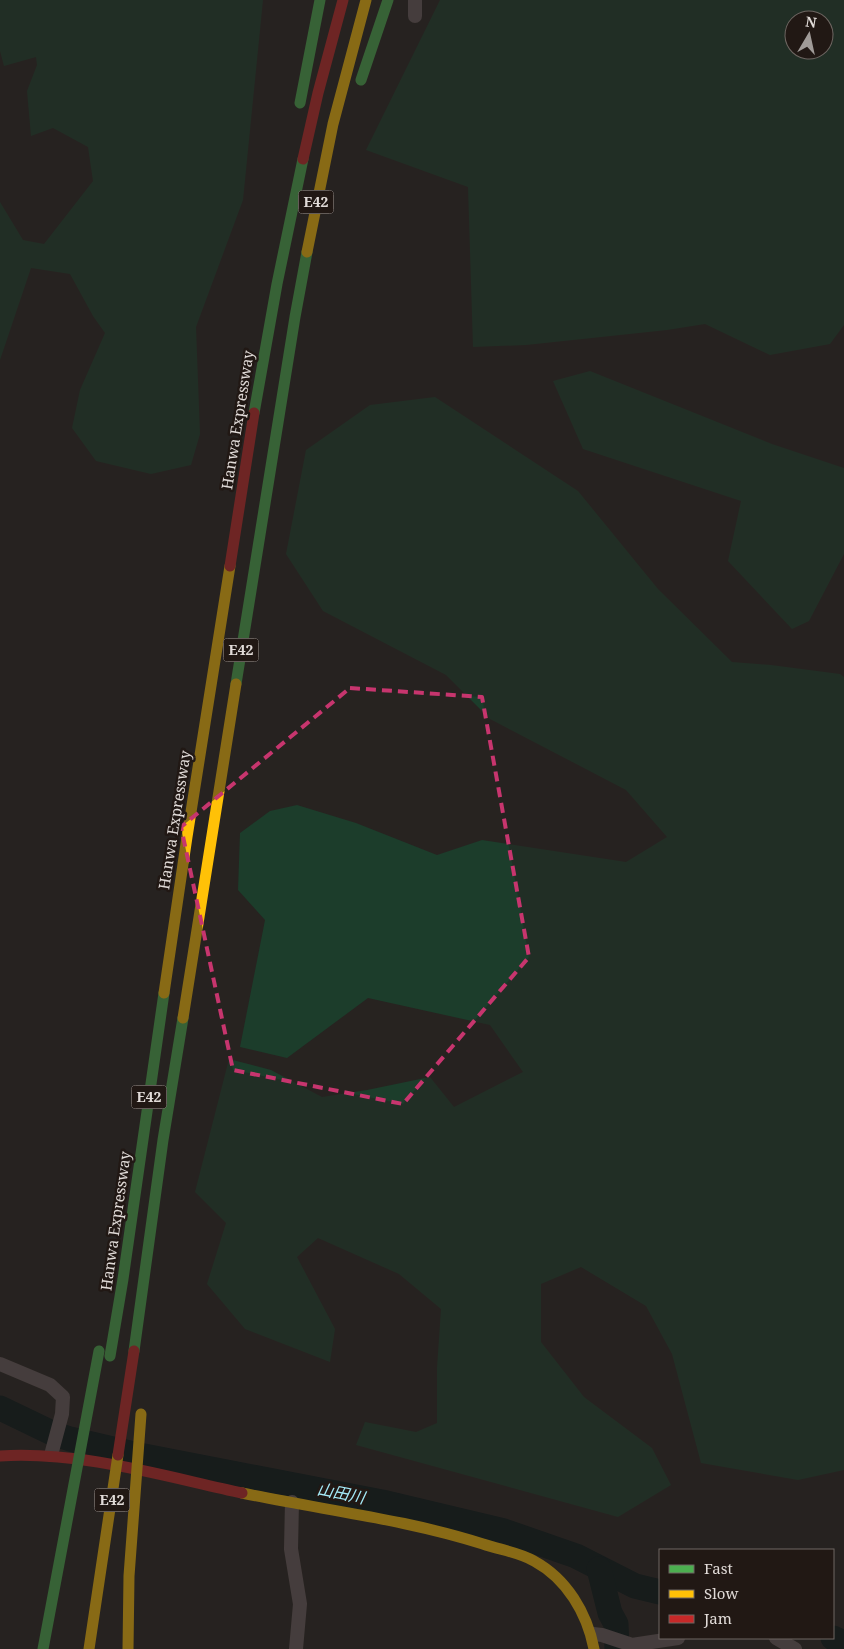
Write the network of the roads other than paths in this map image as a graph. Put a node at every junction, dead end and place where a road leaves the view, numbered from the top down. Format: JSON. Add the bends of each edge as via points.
{"nodes":[{"id":1,"x":320,"y":0,"type":"edge"},
{"id":2,"x":343,"y":0,"type":"edge"},
{"id":3,"x":366,"y":0,"type":"edge"},
{"id":4,"x":388,"y":0,"type":"edge"},
{"id":5,"x":415,"y":0,"type":"edge"},
{"id":6,"x":415,"y":16,"type":"dead end"},
{"id":7,"x":356,"y":94,"type":"dead end"},
{"id":8,"x":298,"y":115,"type":"dead end"},
{"id":9,"x":340,"y":150,"type":"dead end"},
{"id":10,"x":293,"y":153,"type":"dead end"},
{"id":11,"x":277,"y":284,"type":"junction"},
{"id":12,"x":295,"y":317,"type":"junction"},
{"id":13,"x":144,"y":1133,"type":"junction"},
{"id":14,"x":109,"y":1361,"type":"dead end"},
{"id":15,"x":0,"y":1364,"type":"edge"},
{"id":16,"x":142,"y":1398,"type":"dead end"},
{"id":17,"x":53,"y":1449,"type":"junction"},
{"id":18,"x":94,"y":1454,"type":"dead end"},
{"id":19,"x":0,"y":1456,"type":"edge"},
{"id":20,"x":90,"y":1473,"type":"dead end"},
{"id":21,"x":292,"y":1502,"type":"junction"},
{"id":22,"x":597,"y":1635,"type":"junction"},
{"id":23,"x":671,"y":1639,"type":"edge"},
{"id":24,"x":778,"y":1639,"type":"edge"},
{"id":25,"x":43,"y":1649,"type":"edge"},
{"id":26,"x":89,"y":1649,"type":"edge"},
{"id":27,"x":128,"y":1649,"type":"edge"},
{"id":28,"x":296,"y":1649,"type":"edge"},
{"id":29,"x":594,"y":1649,"type":"edge"},
{"id":30,"x":794,"y":1649,"type":"edge"}],
"edges":[{"from":1,"to":8,"type":"main road"},
{"from":2,"to":11,"type":"main road","name":"Hanwa Expressway","number":"E42","via":[[318,93]]},
{"from":3,"to":12,"type":"main road","number":"E42","via":[[333,124]]},
{"from":4,"to":7,"type":"main road"},
{"from":5,"to":6,"type":"street"},
{"from":9,"to":12,"type":"main road"},
{"from":10,"to":11,"type":"main road"},
{"from":11,"to":13,"type":"main road","name":"Hanwa Expressway","number":"E42","via":[[187,838]]},
{"from":12,"to":26,"type":"main road","number":"E42","bridge":true,"via":[[163,1140],[141,1352]]},
{"from":13,"to":14,"type":"main road","name":"Hanwa Expressway","number":"E42"},
{"from":13,"to":25,"type":"main road","bridge":true},
{"from":15,"to":17,"type":"street","via":[[50,1384],[63,1397]]},
{"from":16,"to":27,"type":"main road","bridge":true,"via":[[129,1576]]},
{"from":17,"to":19,"type":"main road"},
{"from":17,"to":21,"type":"main road"},
{"from":18,"to":20,"type":"main road","number":"E42"},
{"from":21,"to":22,"type":"main road","via":[[406,1523],[534,1560],[556,1576]]},
{"from":21,"to":28,"type":"street","via":[[291,1549],[300,1604]]},
{"from":22,"to":23,"type":"street","via":[[632,1645]]},
{"from":22,"to":29,"type":"main road"},
{"from":24,"to":30,"type":"street"}]}
